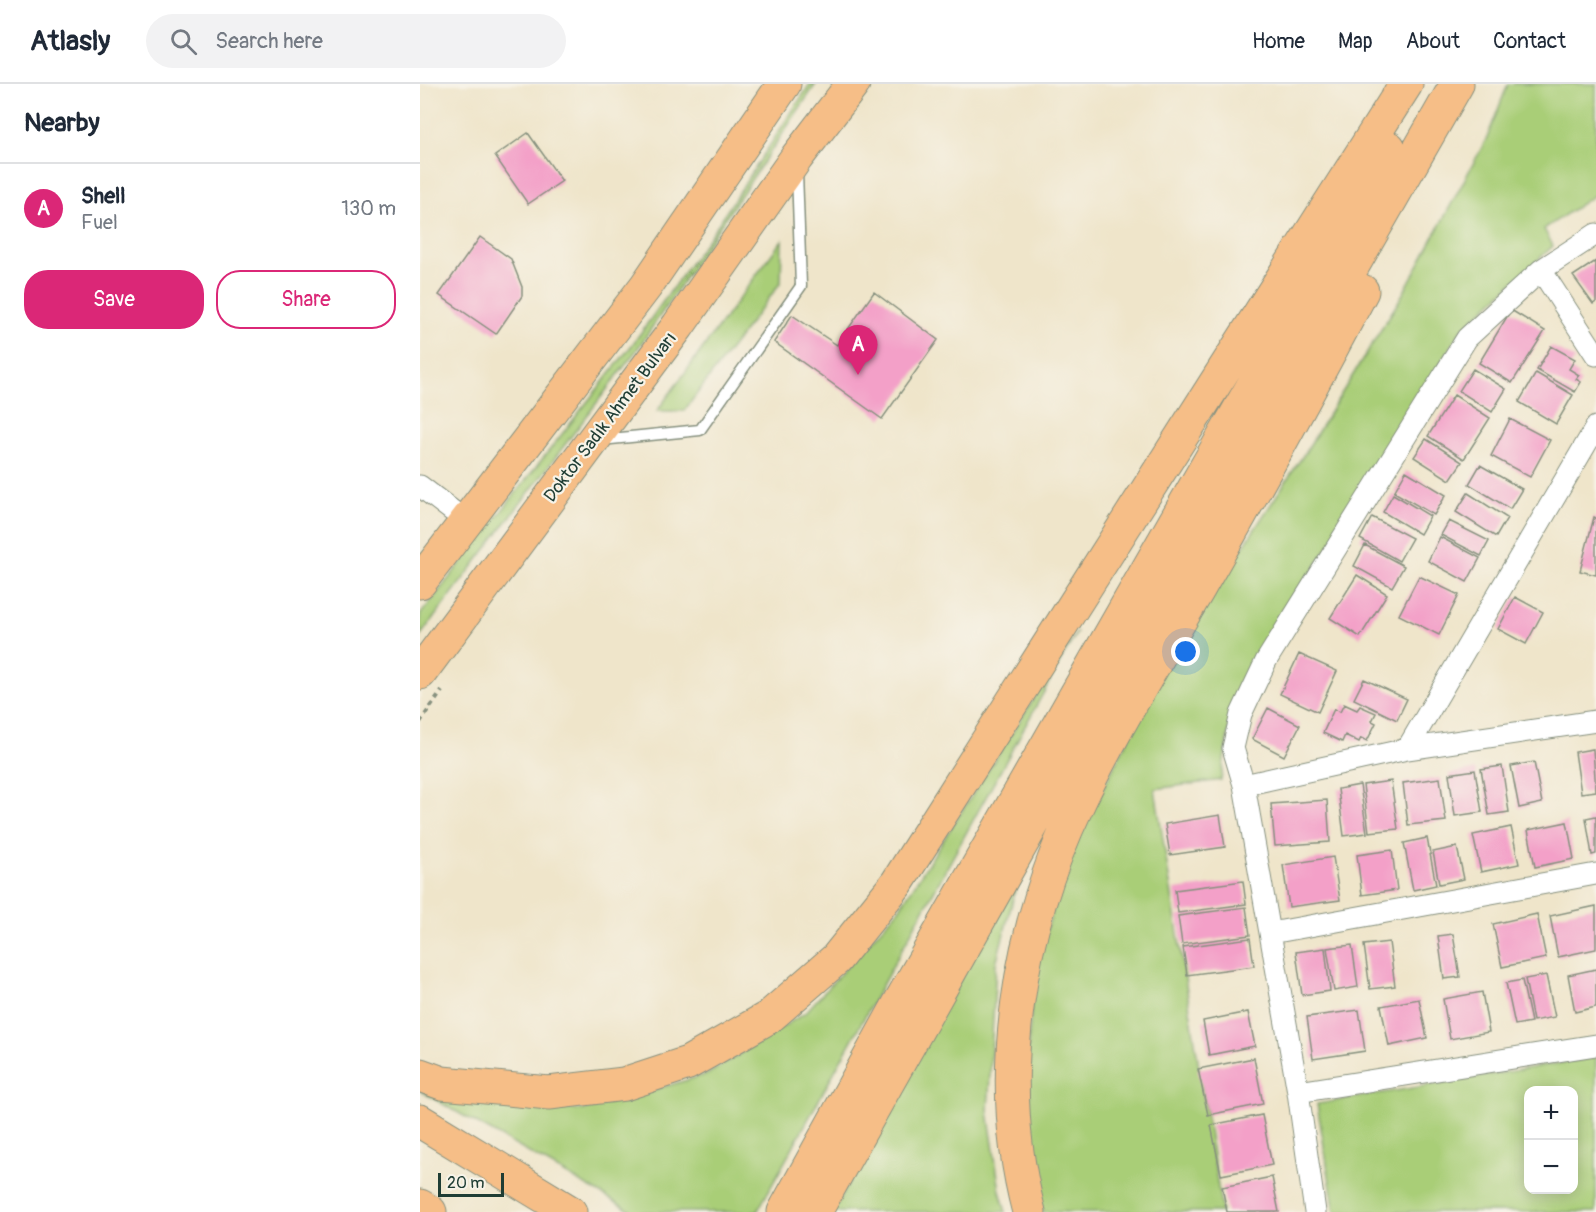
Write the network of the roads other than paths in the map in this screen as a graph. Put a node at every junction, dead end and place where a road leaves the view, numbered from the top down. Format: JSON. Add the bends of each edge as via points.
{"nodes":[{"id":1,"x":784,"y":84,"type":"edge"},
{"id":2,"x":835,"y":84,"type":"edge"},
{"id":3,"x":853,"y":84,"type":"edge"},
{"id":4,"x":1406,"y":84,"type":"edge"},
{"id":5,"x":1426,"y":84,"type":"edge"},
{"id":6,"x":1457,"y":84,"type":"edge"},
{"id":7,"x":1470,"y":84,"type":"edge"},
{"id":8,"x":797,"y":157,"type":"junction"},
{"id":9,"x":1596,"y":234,"type":"edge"},
{"id":10,"x":1541,"y":270,"type":"junction"},
{"id":11,"x":1596,"y":355,"type":"edge"},
{"id":12,"x":1596,"y":427,"type":"edge"},
{"id":13,"x":592,"y":441,"type":"junction"},
{"id":14,"x":420,"y":486,"type":"edge"},
{"id":15,"x":467,"y":522,"type":"junction"},
{"id":16,"x":420,"y":582,"type":"edge"},
{"id":17,"x":420,"y":674,"type":"edge"},
{"id":18,"x":1596,"y":721,"type":"edge"},
{"id":19,"x":1407,"y":749,"type":"junction"},
{"id":20,"x":1245,"y":784,"type":"junction"},
{"id":21,"x":1596,"y":874,"type":"edge"},
{"id":22,"x":1271,"y":933,"type":"junction"},
{"id":23,"x":1596,"y":1045,"type":"edge"},
{"id":24,"x":420,"y":1075,"type":"edge"},
{"id":25,"x":1298,"y":1092,"type":"junction"},
{"id":26,"x":420,"y":1121,"type":"edge"},
{"id":27,"x":420,"y":1207,"type":"edge"},
{"id":28,"x":425,"y":1212,"type":"edge"},
{"id":29,"x":430,"y":1212,"type":"edge"},
{"id":30,"x":570,"y":1212,"type":"edge"},
{"id":31,"x":784,"y":1212,"type":"edge"},
{"id":32,"x":815,"y":1212,"type":"edge"},
{"id":33,"x":1029,"y":1212,"type":"edge"},
{"id":34,"x":1315,"y":1212,"type":"edge"}],
"edges":[{"from":1,"to":15,"type":"main road","via":[[646,286]]},
{"from":2,"to":8,"type":"main road","name":"Doktor Sadık Ahmet Bulvarı"},
{"from":3,"to":8,"type":"main road","name":"Doktor Sadık Ahmet Bulvarı"},
{"from":4,"to":24,"type":"main road","via":[[897,883],[836,959],[769,1017],[688,1063],[624,1084],[549,1092],[442,1083]]},
{"from":5,"to":31,"type":"main road"},
{"from":6,"to":32,"type":"main road","via":[[1035,818]]},
{"from":7,"to":33,"type":"main road","via":[[1432,150],[1309,391],[1077,805],[1036,917],[1025,958],[1016,1022],[1011,1095],[1018,1170]]},
{"from":8,"to":13,"type":"main road","name":"Doktor Sadık Ahmet Bulvarı"},
{"from":8,"to":13,"type":"lane","via":[[801,286],[700,430]]},
{"from":9,"to":10,"type":"street"},
{"from":10,"to":11,"type":"street"},
{"from":10,"to":20,"type":"street","via":[[1467,338],[1266,661],[1241,714],[1233,748]]},
{"from":12,"to":19,"type":"street"},
{"from":13,"to":17,"type":"main road","name":"Doktor Sadık Ahmet Bulvarı"},
{"from":14,"to":15,"type":"street"},
{"from":15,"to":16,"type":"main road"},
{"from":18,"to":19,"type":"street"},
{"from":19,"to":20,"type":"street"},
{"from":20,"to":22,"type":"street"},
{"from":21,"to":22,"type":"street"},
{"from":22,"to":25,"type":"street"},
{"from":23,"to":25,"type":"street"},
{"from":25,"to":34,"type":"street"},
{"from":26,"to":30,"type":"main road"},
{"from":27,"to":28,"type":"main road"},
{"from":27,"to":29,"type":"main road"}]}
